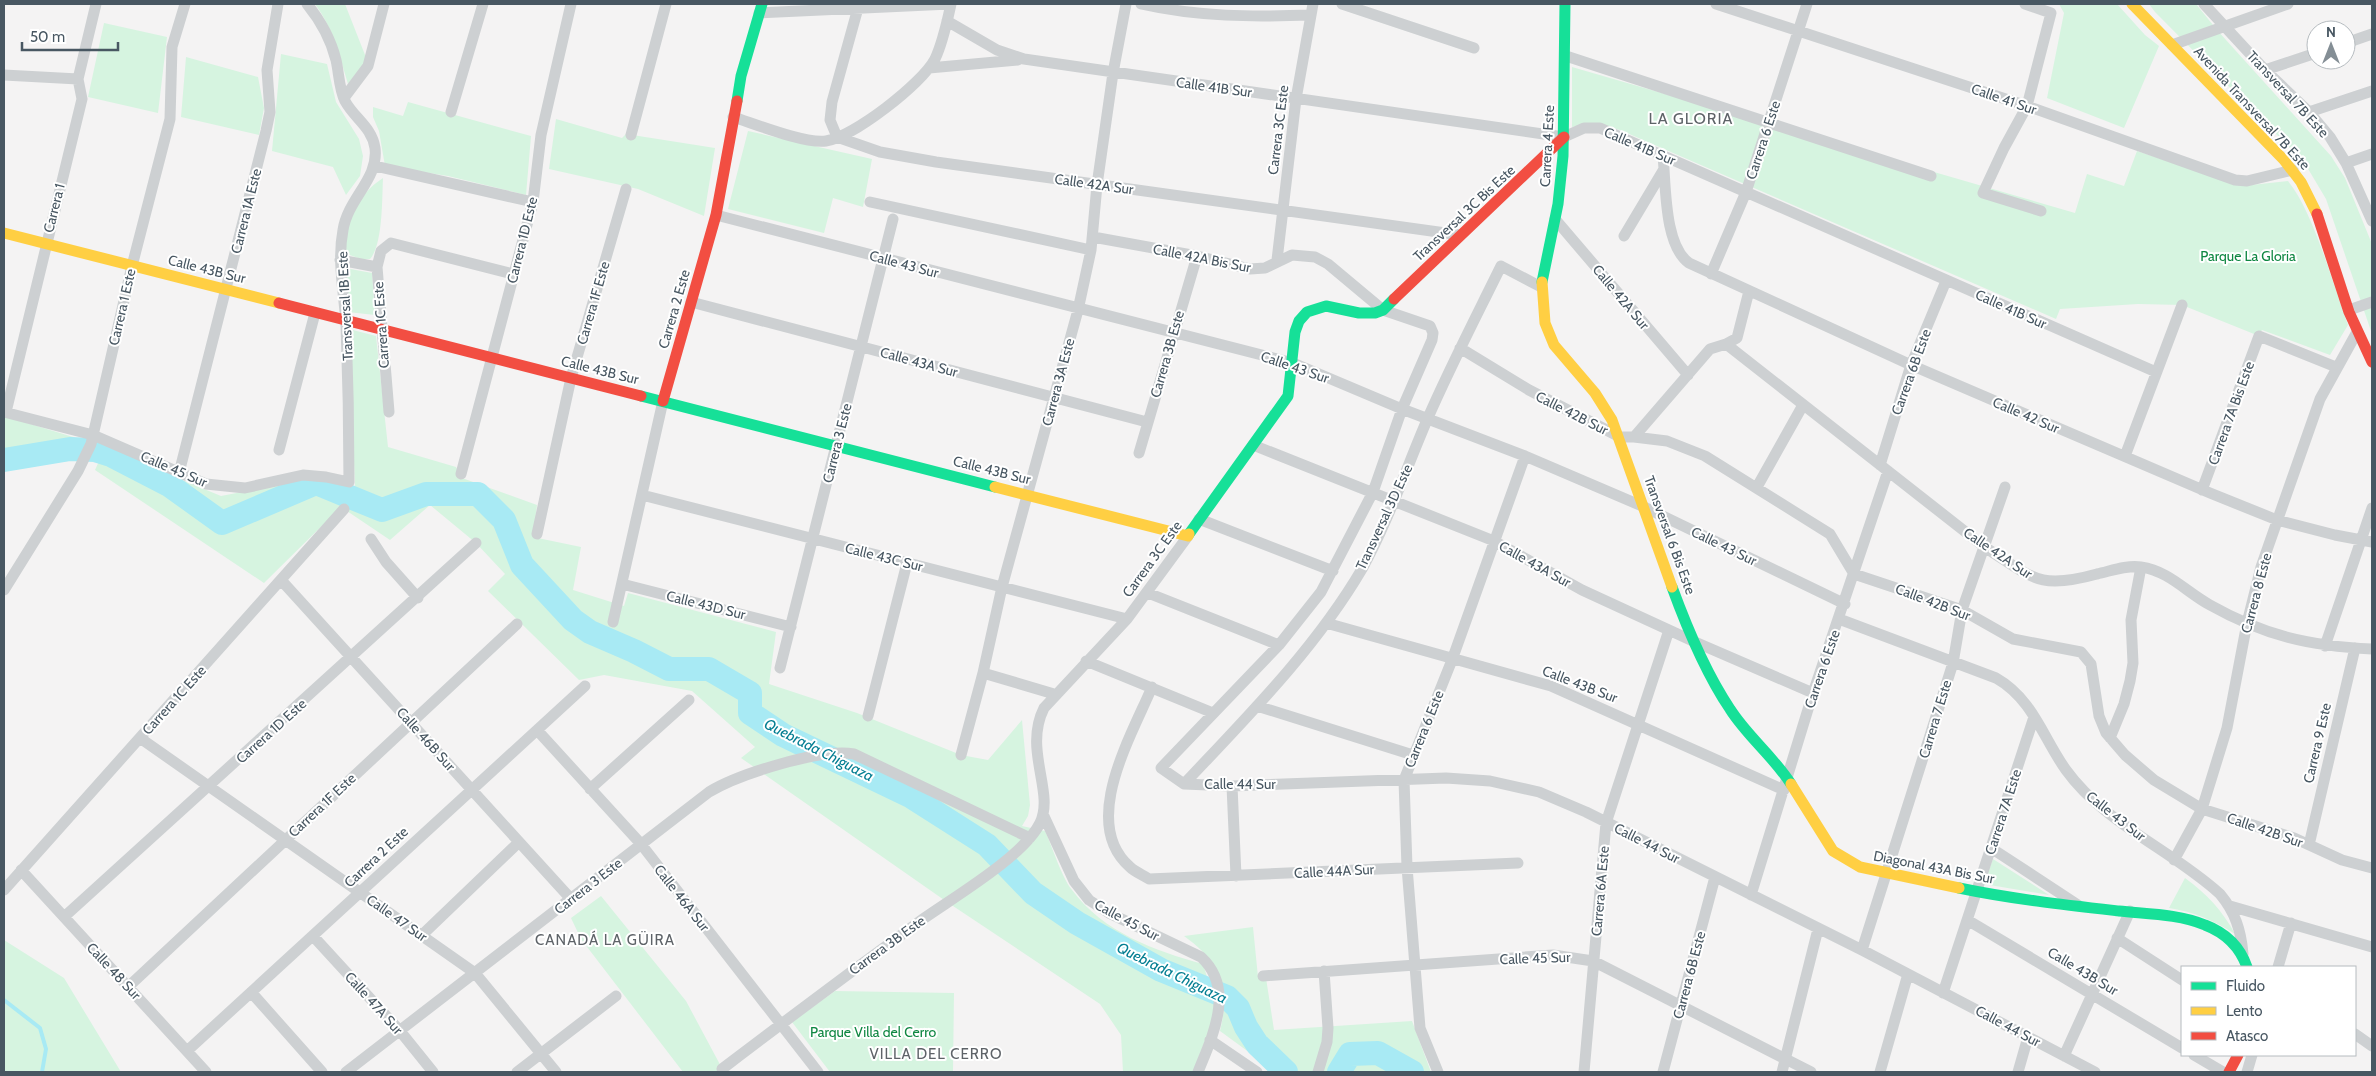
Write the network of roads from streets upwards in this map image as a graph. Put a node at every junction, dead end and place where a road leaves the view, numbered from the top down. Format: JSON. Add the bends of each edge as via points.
{"nodes":[{"id":1,"x":96,"y":4,"type":"edge"},
{"id":2,"x":185,"y":4,"type":"edge"},
{"id":3,"x":278,"y":4,"type":"edge"},
{"id":4,"x":307,"y":4,"type":"edge"},
{"id":5,"x":384,"y":4,"type":"edge"},
{"id":6,"x":483,"y":4,"type":"edge"},
{"id":7,"x":571,"y":4,"type":"edge"},
{"id":8,"x":666,"y":4,"type":"edge"},
{"id":9,"x":951,"y":4,"type":"edge"},
{"id":10,"x":1126,"y":4,"type":"edge"},
{"id":11,"x":1141,"y":4,"type":"edge"},
{"id":12,"x":1342,"y":4,"type":"edge"},
{"id":13,"x":1565,"y":4,"type":"edge"},
{"id":14,"x":1716,"y":4,"type":"edge"},
{"id":15,"x":1807,"y":4,"type":"edge"},
{"id":16,"x":2025,"y":4,"type":"edge"},
{"id":17,"x":2132,"y":4,"type":"edge"},
{"id":18,"x":2204,"y":4,"type":"edge"},
{"id":19,"x":2288,"y":4,"type":"edge"},
{"id":20,"x":759,"y":6,"type":"edge"},
{"id":21,"x":858,"y":8,"type":"junction"},
{"id":22,"x":1312,"y":9,"type":"edge"},
{"id":23,"x":947,"y":21,"type":"junction"},
{"id":24,"x":2225,"y":26,"type":"junction"},
{"id":25,"x":1798,"y":31,"type":"junction"},
{"id":26,"x":2372,"y":34,"type":"edge"},
{"id":27,"x":2356,"y":40,"type":"edge"},
{"id":28,"x":2172,"y":46,"type":"junction"},
{"id":29,"x":1474,"y":48,"type":"dead end"},
{"id":30,"x":1566,"y":56,"type":"junction"},
{"id":31,"x":2306,"y":56,"type":"edge"},
{"id":32,"x":1024,"y":59,"type":"junction"},
{"id":33,"x":929,"y":68,"type":"junction"},
{"id":34,"x":2265,"y":70,"type":"junction"},
{"id":35,"x":1113,"y":73,"type":"junction"},
{"id":36,"x":4,"y":75,"type":"edge"},
{"id":37,"x":78,"y":79,"type":"junction"},
{"id":38,"x":2372,"y":91,"type":"edge"},
{"id":39,"x":344,"y":98,"type":"junction"},
{"id":40,"x":1296,"y":99,"type":"junction"},
{"id":41,"x":2027,"y":106,"type":"junction"},
{"id":42,"x":451,"y":112,"type":"dead end"},
{"id":43,"x":2310,"y":112,"type":"junction"},
{"id":44,"x":733,"y":117,"type":"junction"},
{"id":45,"x":1769,"y":122,"type":"junction"},
{"id":46,"x":631,"y":135,"type":"dead end"},
{"id":47,"x":837,"y":137,"type":"junction"},
{"id":48,"x":1564,"y":137,"type":"junction"},
{"id":49,"x":2372,"y":154,"type":"edge"},
{"id":50,"x":1663,"y":156,"type":"junction"},
{"id":51,"x":2346,"y":163,"type":"junction"},
{"id":52,"x":374,"y":166,"type":"junction"},
{"id":53,"x":1664,"y":169,"type":"junction"},
{"id":54,"x":2292,"y":170,"type":"junction"},
{"id":55,"x":1932,"y":176,"type":"dead end"},
{"id":56,"x":1098,"y":184,"type":"junction"},
{"id":57,"x":626,"y":189,"type":"dead end"},
{"id":58,"x":1746,"y":192,"type":"junction"},
{"id":59,"x":533,"y":202,"type":"junction"},
{"id":60,"x":870,"y":202,"type":"dead end"},
{"id":61,"x":1283,"y":211,"type":"junction"},
{"id":62,"x":2041,"y":211,"type":"dead end"},
{"id":63,"x":716,"y":216,"type":"junction"},
{"id":64,"x":2372,"y":217,"type":"edge"},
{"id":65,"x":893,"y":219,"type":"dead end"},
{"id":66,"x":1555,"y":219,"type":"junction"},
{"id":67,"x":4,"y":233,"type":"edge"},
{"id":68,"x":1460,"y":235,"type":"junction"},
{"id":69,"x":1624,"y":236,"type":"dead end"},
{"id":70,"x":1093,"y":237,"type":"junction"},
{"id":71,"x":45,"y":243,"type":"junction"},
{"id":72,"x":1091,"y":250,"type":"junction"},
{"id":73,"x":1197,"y":256,"type":"junction"},
{"id":74,"x":883,"y":259,"type":"junction"},
{"id":75,"x":340,"y":260,"type":"junction"},
{"id":76,"x":1278,"y":260,"type":"junction"},
{"id":77,"x":132,"y":266,"type":"junction"},
{"id":78,"x":377,"y":267,"type":"junction"},
{"id":79,"x":513,"y":274,"type":"junction"},
{"id":80,"x":1712,"y":274,"type":"junction"},
{"id":81,"x":1946,"y":281,"type":"junction"},
{"id":82,"x":1541,"y":287,"type":"junction"},
{"id":83,"x":227,"y":290,"type":"junction"},
{"id":84,"x":1749,"y":291,"type":"junction"},
{"id":85,"x":691,"y":302,"type":"junction"},
{"id":86,"x":2372,"y":302,"type":"edge"},
{"id":87,"x":2182,"y":306,"type":"dead end"},
{"id":88,"x":1078,"y":310,"type":"junction"},
{"id":89,"x":1383,"y":310,"type":"junction"},
{"id":90,"x":2349,"y":310,"type":"junction"},
{"id":91,"x":315,"y":312,"type":"junction"},
{"id":92,"x":346,"y":320,"type":"junction"},
{"id":93,"x":381,"y":329,"type":"junction"},
{"id":94,"x":1174,"y":332,"type":"junction"},
{"id":95,"x":2356,"y":332,"type":"junction"},
{"id":96,"x":1433,"y":333,"type":"joint"},
{"id":97,"x":1726,"y":344,"type":"junction"},
{"id":98,"x":860,"y":347,"type":"junction"},
{"id":99,"x":1460,"y":348,"type":"junction"},
{"id":100,"x":490,"y":357,"type":"junction"},
{"id":101,"x":2372,"y":362,"type":"edge"},
{"id":102,"x":1293,"y":364,"type":"junction"},
{"id":103,"x":1911,"y":365,"type":"junction"},
{"id":104,"x":2336,"y":367,"type":"junction"},
{"id":105,"x":2156,"y":372,"type":"junction"},
{"id":106,"x":1688,"y":375,"type":"junction"},
{"id":107,"x":571,"y":378,"type":"junction"},
{"id":108,"x":1054,"y":398,"type":"junction"},
{"id":109,"x":663,"y":401,"type":"junction"},
{"id":110,"x":1803,"y":405,"type":"junction"},
{"id":111,"x":1402,"y":409,"type":"junction"},
{"id":112,"x":5,"y":412,"type":"edge"},
{"id":113,"x":389,"y":412,"type":"dead end"},
{"id":114,"x":1428,"y":418,"type":"junction"},
{"id":115,"x":1147,"y":422,"type":"junction"},
{"id":116,"x":1634,"y":437,"type":"junction"},
{"id":117,"x":1620,"y":438,"type":"junction"},
{"id":118,"x":91,"y":444,"type":"junction"},
{"id":119,"x":1253,"y":445,"type":"junction"},
{"id":120,"x":836,"y":446,"type":"junction"},
{"id":121,"x":279,"y":450,"type":"dead end"},
{"id":122,"x":1139,"y":453,"type":"dead end"},
{"id":123,"x":1525,"y":456,"type":"junction"},
{"id":124,"x":2125,"y":456,"type":"junction"},
{"id":125,"x":1884,"y":468,"type":"junction"},
{"id":126,"x":179,"y":473,"type":"junction"},
{"id":127,"x":461,"y":474,"type":"dead end"},
{"id":128,"x":349,"y":482,"type":"joint"},
{"id":129,"x":2005,"y":486,"type":"dead end"},
{"id":130,"x":1757,"y":487,"type":"junction"},
{"id":131,"x":2202,"y":490,"type":"junction"},
{"id":132,"x":1373,"y":492,"type":"junction"},
{"id":133,"x":1027,"y":494,"type":"junction"},
{"id":134,"x":642,"y":495,"type":"junction"},
{"id":135,"x":1393,"y":500,"type":"junction"},
{"id":136,"x":1642,"y":506,"type":"junction"},
{"id":137,"x":2372,"y":508,"type":"edge"},
{"id":138,"x":344,"y":509,"type":"dead end"},
{"id":139,"x":1199,"y":519,"type":"junction"},
{"id":140,"x":2277,"y":520,"type":"junction"},
{"id":141,"x":537,"y":534,"type":"dead end"},
{"id":142,"x":1188,"y":536,"type":"junction"},
{"id":143,"x":371,"y":539,"type":"dead end"},
{"id":144,"x":813,"y":539,"type":"junction"},
{"id":145,"x":2360,"y":539,"type":"junction"},
{"id":146,"x":1494,"y":541,"type":"junction"},
{"id":147,"x":2372,"y":542,"type":"edge"},
{"id":148,"x":476,"y":543,"type":"dead end"},
{"id":149,"x":1986,"y":548,"type":"junction"},
{"id":150,"x":907,"y":563,"type":"junction"},
{"id":151,"x":2141,"y":567,"type":"junction"},
{"id":152,"x":1333,"y":571,"type":"junction"},
{"id":153,"x":1854,"y":574,"type":"junction"},
{"id":154,"x":281,"y":580,"type":"junction"},
{"id":155,"x":622,"y":584,"type":"junction"},
{"id":156,"x":1002,"y":587,"type":"junction"},
{"id":157,"x":4,"y":590,"type":"edge"},
{"id":158,"x":1321,"y":592,"type":"junction"},
{"id":159,"x":1148,"y":593,"type":"junction"},
{"id":160,"x":418,"y":598,"type":"junction"},
{"id":161,"x":1845,"y":604,"type":"junction"},
{"id":162,"x":1338,"y":607,"type":"junction"},
{"id":163,"x":1962,"y":610,"type":"junction"},
{"id":164,"x":1127,"y":619,"type":"junction"},
{"id":165,"x":1839,"y":619,"type":"junction"},
{"id":166,"x":613,"y":622,"type":"dead end"},
{"id":167,"x":1326,"y":623,"type":"junction"},
{"id":168,"x":2246,"y":623,"type":"junction"},
{"id":169,"x":517,"y":624,"type":"dead end"},
{"id":170,"x":791,"y":627,"type":"junction"},
{"id":171,"x":1669,"y":630,"type":"junction"},
{"id":172,"x":1695,"y":642,"type":"junction"},
{"id":173,"x":1279,"y":645,"type":"junction"},
{"id":174,"x":2325,"y":646,"type":"junction"},
{"id":175,"x":2355,"y":648,"type":"junction"},
{"id":176,"x":2372,"y":649,"type":"edge"},
{"id":177,"x":351,"y":658,"type":"junction"},
{"id":178,"x":1452,"y":660,"type":"junction"},
{"id":179,"x":1086,"y":661,"type":"junction"},
{"id":180,"x":1953,"y":663,"type":"junction"},
{"id":181,"x":780,"y":668,"type":"dead end"},
{"id":182,"x":983,"y":673,"type":"junction"},
{"id":183,"x":585,"y":686,"type":"dead end"},
{"id":184,"x":1152,"y":687,"type":"junction"},
{"id":185,"x":1813,"y":692,"type":"junction"},
{"id":186,"x":1054,"y":694,"type":"junction"},
{"id":187,"x":689,"y":700,"type":"dead end"},
{"id":188,"x":1257,"y":706,"type":"junction"},
{"id":189,"x":1214,"y":713,"type":"junction"},
{"id":190,"x":868,"y":716,"type":"dead end"},
{"id":191,"x":2034,"y":717,"type":"junction"},
{"id":192,"x":411,"y":723,"type":"junction"},
{"id":193,"x":1638,"y":725,"type":"junction"},
{"id":194,"x":537,"y":730,"type":"junction"},
{"id":195,"x":140,"y":738,"type":"junction"},
{"id":196,"x":2110,"y":738,"type":"junction"},
{"id":197,"x":961,"y":755,"type":"dead end"},
{"id":198,"x":1413,"y":755,"type":"junction"},
{"id":199,"x":1788,"y":779,"type":"junction"},
{"id":200,"x":1404,"y":780,"type":"junction"},
{"id":201,"x":1184,"y":784,"type":"junction"},
{"id":202,"x":209,"y":786,"type":"junction"},
{"id":203,"x":1232,"y":786,"type":"junction"},
{"id":204,"x":590,"y":788,"type":"junction"},
{"id":205,"x":472,"y":790,"type":"junction"},
{"id":206,"x":1784,"y":790,"type":"junction"},
{"id":207,"x":2202,"y":808,"type":"junction"},
{"id":208,"x":1043,"y":814,"type":"junction"},
{"id":209,"x":1606,"y":823,"type":"junction"},
{"id":210,"x":1030,"y":838,"type":"junction"},
{"id":211,"x":286,"y":840,"type":"junction"},
{"id":212,"x":519,"y":842,"type":"junction"},
{"id":213,"x":641,"y":844,"type":"junction"},
{"id":214,"x":2309,"y":845,"type":"junction"},
{"id":215,"x":1991,"y":848,"type":"junction"},
{"id":216,"x":2174,"y":860,"type":"junction"},
{"id":217,"x":1518,"y":862,"type":"dead end"},
{"id":218,"x":1406,"y":867,"type":"junction"},
{"id":219,"x":2372,"y":868,"type":"edge"},
{"id":220,"x":21,"y":870,"type":"junction"},
{"id":221,"x":1887,"y":875,"type":"junction"},
{"id":222,"x":1236,"y":876,"type":"junction"},
{"id":223,"x":1715,"y":877,"type":"junction"},
{"id":224,"x":4,"y":890,"type":"edge"},
{"id":225,"x":360,"y":892,"type":"junction"},
{"id":226,"x":1977,"y":892,"type":"junction"},
{"id":227,"x":1751,"y":895,"type":"junction"},
{"id":228,"x":571,"y":898,"type":"junction"},
{"id":229,"x":2230,"y":906,"type":"junction"},
{"id":230,"x":2081,"y":907,"type":"junction"},
{"id":231,"x":2130,"y":911,"type":"junction"},
{"id":232,"x":64,"y":917,"type":"junction"},
{"id":233,"x":1968,"y":921,"type":"junction"},
{"id":234,"x":2291,"y":923,"type":"junction"},
{"id":235,"x":1818,"y":929,"type":"junction"},
{"id":236,"x":422,"y":935,"type":"junction"},
{"id":237,"x":313,"y":936,"type":"junction"},
{"id":238,"x":2118,"y":938,"type":"junction"},
{"id":239,"x":2372,"y":947,"type":"edge"},
{"id":240,"x":1862,"y":950,"type":"junction"},
{"id":241,"x":2243,"y":954,"type":"junction"},
{"id":242,"x":1593,"y":961,"type":"junction"},
{"id":243,"x":1416,"y":965,"type":"junction"},
{"id":244,"x":2247,"y":966,"type":"edge"},
{"id":245,"x":2278,"y":966,"type":"edge"},
{"id":246,"x":1324,"y":971,"type":"junction"},
{"id":247,"x":475,"y":973,"type":"junction"},
{"id":248,"x":1908,"y":974,"type":"junction"},
{"id":249,"x":1263,"y":976,"type":"dead end"},
{"id":250,"x":2181,"y":979,"type":"edge"},
{"id":251,"x":128,"y":987,"type":"junction"},
{"id":252,"x":252,"y":992,"type":"junction"},
{"id":253,"x":1944,"y":993,"type":"junction"},
{"id":254,"x":2092,"y":994,"type":"junction"},
{"id":255,"x":616,"y":996,"type":"dead end"},
{"id":256,"x":1681,"y":1006,"type":"junction"},
{"id":257,"x":780,"y":1025,"type":"junction"},
{"id":258,"x":400,"y":1030,"type":"junction"},
{"id":259,"x":2356,"y":1035,"type":"edge"},
{"id":260,"x":2028,"y":1037,"type":"junction"},
{"id":261,"x":1210,"y":1040,"type":"junction"},
{"id":262,"x":2372,"y":1046,"type":"edge"},
{"id":263,"x":2181,"y":1047,"type":"edge"},
{"id":264,"x":187,"y":1052,"type":"junction"},
{"id":265,"x":540,"y":1054,"type":"junction"},
{"id":266,"x":2064,"y":1056,"type":"junction"},
{"id":267,"x":2196,"y":1056,"type":"edge"},
{"id":268,"x":2237,"y":1056,"type":"edge"},
{"id":269,"x":2252,"y":1056,"type":"edge"},
{"id":270,"x":1785,"y":1059,"type":"junction"},
{"id":271,"x":722,"y":1069,"type":"dead end"},
{"id":272,"x":206,"y":1072,"type":"edge"},
{"id":273,"x":322,"y":1072,"type":"edge"},
{"id":274,"x":346,"y":1072,"type":"edge"},
{"id":275,"x":433,"y":1072,"type":"edge"},
{"id":276,"x":516,"y":1072,"type":"edge"},
{"id":277,"x":556,"y":1072,"type":"edge"},
{"id":278,"x":818,"y":1072,"type":"edge"},
{"id":279,"x":1198,"y":1072,"type":"edge"},
{"id":280,"x":1257,"y":1072,"type":"edge"},
{"id":281,"x":1318,"y":1072,"type":"edge"},
{"id":282,"x":1438,"y":1072,"type":"edge"},
{"id":283,"x":1584,"y":1072,"type":"edge"},
{"id":284,"x":1663,"y":1072,"type":"edge"},
{"id":285,"x":1782,"y":1072,"type":"edge"},
{"id":286,"x":1811,"y":1072,"type":"edge"},
{"id":287,"x":1880,"y":1072,"type":"edge"},
{"id":288,"x":2018,"y":1072,"type":"edge"},
{"id":289,"x":2095,"y":1072,"type":"edge"},
{"id":290,"x":2223,"y":1072,"type":"edge"},
{"id":291,"x":2229,"y":1072,"type":"edge"},
{"id":292,"x":2247,"y":1072,"type":"edge"}],
"edges":[{"from":1,"to":37,"type":"street","name":"Carrera 1"},
{"from":2,"to":77,"type":"street","name":"Carrera 1 Este","via":[[172,47],[170,119]]},
{"from":3,"to":83,"type":"street","name":"Carrera 1A Este","via":[[267,70],[270,112]]},
{"from":4,"to":39,"type":"street","name":"Transversal 1B Este","via":[[326,32],[336,59]]},
{"from":5,"to":39,"type":"street","via":[[368,66]]},
{"from":6,"to":42,"type":"street"},
{"from":7,"to":59,"type":"street","name":"Carrera 1D Este","via":[[541,135]]},
{"from":8,"to":46,"type":"street"},
{"from":9,"to":21,"type":"street"},
{"from":9,"to":23,"type":"street"},
{"from":10,"to":35,"type":"street","name":"Carrera 3A Este"},
{"from":11,"to":22,"type":"street","via":[[1180,13],[1224,16]]},
{"from":12,"to":29,"type":"street"},
{"from":13,"to":30,"type":"street","name":"Carrera 4 Este"},
{"from":14,"to":25,"type":"street","name":"Calle 41 Sur"},
{"from":15,"to":25,"type":"street","name":"Carrera 6 Este"},
{"from":16,"to":41,"type":"street","via":[[2051,13]]},
{"from":17,"to":28,"type":"street","name":"Avenida Transversal 7B Este"},
{"from":18,"to":24,"type":"street","name":"Transversal 7B Este"},
{"from":19,"to":24,"type":"street"},
{"from":20,"to":21,"type":"street"},
{"from":20,"to":44,"type":"street","name":"Carrera 2 Este"},
{"from":21,"to":47,"type":"street","via":[[832,102],[830,120]]},
{"from":22,"to":40,"type":"street","name":"Carrera 3C Este"},
{"from":23,"to":32,"type":"street","name":"Calle 41B Sur","via":[[997,50]]},
{"from":23,"to":33,"type":"street"},
{"from":24,"to":28,"type":"street"},
{"from":24,"to":34,"type":"street","name":"Transversal 7B Este"},
{"from":25,"to":41,"type":"street","name":"Calle 41 Sur"},
{"from":25,"to":45,"type":"street","name":"Carrera 6 Este"},
{"from":26,"to":27,"type":"street"},
{"from":28,"to":54,"type":"street","name":"Avenida Transversal 7B Este"},
{"from":30,"to":45,"type":"street"},
{"from":30,"to":48,"type":"street","name":"Carrera 4 Este"},
{"from":31,"to":34,"type":"street"},
{"from":32,"to":33,"type":"street"},
{"from":32,"to":35,"type":"street","name":"Calle 41B Sur"},
{"from":33,"to":47,"type":"street","via":[[900,97]]},
{"from":34,"to":43,"type":"street","name":"Transversal 7B Este"},
{"from":35,"to":40,"type":"street","name":"Calle 41B Sur"},
{"from":35,"to":56,"type":"street","name":"Carrera 3A Este"},
{"from":36,"to":37,"type":"street"},
{"from":37,"to":71,"type":"street","name":"Carrera 1","via":[[82,99]]},
{"from":38,"to":43,"type":"street"},
{"from":39,"to":52,"type":"street","name":"Transversal 1B Este","via":[[351,112],[371,135],[375,148]]},
{"from":40,"to":48,"type":"street","name":"Calle 41B Sur"},
{"from":40,"to":61,"type":"street","name":"Carrera 3C Este"},
{"from":41,"to":54,"type":"street","name":"Calle 41 Sur","via":[[2235,180],[2247,181]]},
{"from":41,"to":62,"type":"street","via":[[1983,193]]},
{"from":43,"to":51,"type":"street","name":"Transversal 7B Este"},
{"from":44,"to":47,"type":"street","name":"Calle 42A Sur","via":[[811,140],[826,141]]},
{"from":44,"to":63,"type":"street","name":"Carrera 2 Este"},
{"from":45,"to":55,"type":"street"},
{"from":45,"to":58,"type":"street","name":"Carrera 6 Este"},
{"from":47,"to":56,"type":"street","name":"Calle 42A Sur","via":[[880,152]]},
{"from":48,"to":50,"type":"street","name":"Calle 41B Sur","via":[[1573,131],[1594,127]]},
{"from":48,"to":66,"type":"street","name":"Carrera 4 Este"},
{"from":48,"to":68,"type":"street","name":"Transversal 3C Bis Este"},
{"from":49,"to":51,"type":"street"},
{"from":50,"to":53,"type":"street"},
{"from":50,"to":58,"type":"street","name":"Calle 41B Sur"},
{"from":51,"to":64,"type":"street","name":"Transversal 7B Este"},
{"from":52,"to":59,"type":"street"},
{"from":52,"to":75,"type":"street","name":"Transversal 1B Este","via":[[370,179],[346,214]]},
{"from":53,"to":69,"type":"street"},
{"from":53,"to":80,"type":"street","name":"Calle 42 Sur","via":[[1678,251],[1689,264]]},
{"from":54,"to":90,"type":"street","name":"Avenida Transversal 7B Este","via":[[2315,206]]},
{"from":56,"to":61,"type":"street","name":"Calle 42A Sur"},
{"from":56,"to":70,"type":"street","name":"Carrera 3A Este"},
{"from":57,"to":107,"type":"street","name":"Carrera 1F Este"},
{"from":58,"to":80,"type":"street","name":"Carrera 6 Este"},
{"from":58,"to":81,"type":"street","name":"Calle 41B Sur"},
{"from":59,"to":79,"type":"street","name":"Carrera 1D Este"},
{"from":60,"to":72,"type":"street"},
{"from":61,"to":68,"type":"street","name":"Calle 42A Sur"},
{"from":61,"to":76,"type":"street","name":"Carrera 3C Este"},
{"from":63,"to":74,"type":"street","name":"Calle 43 Sur"},
{"from":63,"to":85,"type":"street","name":"Carrera 2 Este"},
{"from":65,"to":74,"type":"street","name":"Carrera 3 Este"},
{"from":66,"to":82,"type":"street","name":"Carrera 4 Este"},
{"from":66,"to":106,"type":"street","name":"Calle 42A Sur"},
{"from":67,"to":71,"type":"street","name":"Calle 43B Sur"},
{"from":68,"to":89,"type":"street","name":"Transversal 3C Bis Este"},
{"from":70,"to":72,"type":"street","name":"Carrera 3A Este"},
{"from":70,"to":73,"type":"street","name":"Calle 42A Bis Sur"},
{"from":71,"to":77,"type":"street","name":"Calle 43B Sur"},
{"from":71,"to":112,"type":"street","name":"Carrera 1"},
{"from":72,"to":88,"type":"street","name":"Carrera 3A Este"},
{"from":73,"to":76,"type":"street","name":"Calle 42A Bis Sur","via":[[1255,270]]},
{"from":73,"to":94,"type":"street","name":"Carrera 3B Este"},
{"from":74,"to":88,"type":"street","name":"Calle 43 Sur"},
{"from":74,"to":98,"type":"street","name":"Carrera 3 Este"},
{"from":75,"to":78,"type":"street"},
{"from":75,"to":92,"type":"street","name":"Transversal 1B Este"},
{"from":76,"to":89,"type":"street","name":"Calle 42A Bis Sur","via":[[1300,254],[1322,260]]},
{"from":77,"to":83,"type":"street","name":"Calle 43B Sur"},
{"from":77,"to":118,"type":"street","name":"Carrera 1 Este"},
{"from":78,"to":79,"type":"street","name":"Carrera 1C Este","via":[[381,251],[391,243]]},
{"from":78,"to":93,"type":"street","name":"Carrera 1C Este"},
{"from":79,"to":100,"type":"street","name":"Carrera 1D Este"},
{"from":80,"to":84,"type":"street","name":"Calle 42 Sur"},
{"from":81,"to":103,"type":"street","name":"Carrera 6B Este"},
{"from":81,"to":105,"type":"street","name":"Calle 41B Sur"},
{"from":82,"to":99,"type":"street","name":"Transversal 3D Este","via":[[1501,266]]},
{"from":82,"to":117,"type":"street","name":"Transversal 6 Bis Este","via":[[1545,323],[1554,345],[1595,393]]},
{"from":83,"to":91,"type":"street","name":"Calle 43B Sur"},
{"from":83,"to":126,"type":"street","name":"Carrera 1A Este"},
{"from":84,"to":97,"type":"street","via":[[1737,338]]},
{"from":84,"to":103,"type":"street","name":"Calle 42 Sur"},
{"from":85,"to":98,"type":"street","name":"Calle 43A Sur"},
{"from":85,"to":109,"type":"street","name":"Carrera 2 Este"},
{"from":86,"to":90,"type":"street"},
{"from":87,"to":105,"type":"street"},
{"from":88,"to":94,"type":"street","name":"Calle 43 Sur"},
{"from":88,"to":108,"type":"street","name":"Carrera 3A Este"},
{"from":89,"to":96,"type":"street","name":"Calle 42A Bis Sur","via":[[1430,326]]},
{"from":89,"to":102,"type":"street","name":"Carrera 3C Este","via":[[1372,314],[1322,307],[1309,311],[1301,317],[1295,329]]},
{"from":90,"to":95,"type":"street","name":"Avenida Transversal 7B Este"},
{"from":91,"to":92,"type":"street","name":"Calle 43B Sur"},
{"from":91,"to":121,"type":"street"},
{"from":92,"to":93,"type":"street","name":"Calle 43B Sur"},
{"from":92,"to":128,"type":"street","name":"Transversal 1B Este"},
{"from":93,"to":100,"type":"street","name":"Calle 43B Sur"},
{"from":93,"to":113,"type":"street","name":"Carrera 1C Este"},
{"from":94,"to":102,"type":"street","name":"Calle 43 Sur"},
{"from":94,"to":115,"type":"street","name":"Carrera 3B Este"},
{"from":95,"to":101,"type":"street","name":"Avenida Transversal 7B Este"},
{"from":95,"to":104,"type":"street","name":"Carrera 8 Este"},
{"from":96,"to":111,"type":"street","name":"Transversal 3D Este"},
{"from":97,"to":106,"type":"street","via":[[1710,349]]},
{"from":97,"to":110,"type":"street","name":"Calle 42A Sur"},
{"from":98,"to":108,"type":"street","name":"Calle 43A Sur"},
{"from":98,"to":120,"type":"street","name":"Carrera 3 Este"},
{"from":99,"to":114,"type":"street","name":"Transversal 3D Este"},
{"from":99,"to":117,"type":"street","name":"Calle 42B Sur","via":[[1528,390]]},
{"from":100,"to":107,"type":"street","name":"Calle 43B Sur"},
{"from":100,"to":127,"type":"street","name":"Carrera 1D Este"},
{"from":102,"to":111,"type":"street","name":"Calle 43 Sur"},
{"from":102,"to":119,"type":"street","name":"Carrera 3C Este","via":[[1288,396]]},
{"from":103,"to":124,"type":"street","name":"Calle 42 Sur"},
{"from":103,"to":125,"type":"street","name":"Carrera 6B Este"},
{"from":104,"to":131,"type":"street","name":"Carrera 7A Bis Este","via":[[2259,336]]},
{"from":104,"to":140,"type":"street","name":"Carrera 8 Este","via":[[2318,406]]},
{"from":105,"to":124,"type":"street"},
{"from":106,"to":116,"type":"street"},
{"from":107,"to":109,"type":"street","name":"Calle 43B Sur"},
{"from":107,"to":141,"type":"street","name":"Carrera 1F Este"},
{"from":108,"to":115,"type":"street","name":"Calle 43A Sur"},
{"from":108,"to":133,"type":"street","name":"Carrera 3A Este"},
{"from":109,"to":120,"type":"street","name":"Calle 43B Sur"},
{"from":109,"to":134,"type":"street","name":"Carrera 2 Este"},
{"from":110,"to":125,"type":"street","name":"Calle 42A Sur"},
{"from":110,"to":130,"type":"street"},
{"from":111,"to":114,"type":"street","name":"Calle 43 Sur"},
{"from":111,"to":132,"type":"street","name":"Transversal 3D Este"},
{"from":112,"to":118,"type":"street","name":"Calle 45 Sur"},
{"from":114,"to":123,"type":"street","name":"Calle 43 Sur"},
{"from":114,"to":135,"type":"street","name":"Transversal 3D Este"},
{"from":115,"to":122,"type":"street","name":"Carrera 3B Este"},
{"from":116,"to":117,"type":"street","name":"Calle 42B Sur"},
{"from":116,"to":130,"type":"street","name":"Calle 42B Sur","via":[[1686,447]]},
{"from":117,"to":136,"type":"street","name":"Transversal 6 Bis Este"},
{"from":118,"to":126,"type":"street","name":"Calle 45 Sur"},
{"from":118,"to":157,"type":"street","name":"Carrera 1 Este"},
{"from":119,"to":132,"type":"street","name":"Calle 43A Sur"},
{"from":119,"to":139,"type":"street","name":"Carrera 3C Este"},
{"from":120,"to":133,"type":"street","name":"Calle 43B Sur"},
{"from":120,"to":144,"type":"street","name":"Carrera 3 Este"},
{"from":123,"to":136,"type":"street","name":"Calle 43 Sur"},
{"from":123,"to":146,"type":"street","name":"Carrera 6 Este"},
{"from":124,"to":131,"type":"street","name":"Calle 42 Sur"},
{"from":125,"to":149,"type":"street","name":"Calle 42A Sur"},
{"from":125,"to":153,"type":"street","name":"Carrera 6 Este"},
{"from":126,"to":128,"type":"street","name":"Calle 45 Sur","via":[[206,484],[245,488],[303,475]]},
{"from":129,"to":149,"type":"street","name":"Carrera 7 Este"},
{"from":130,"to":153,"type":"street","name":"Calle 42B Sur","via":[[1830,534]]},
{"from":131,"to":140,"type":"street","name":"Calle 42 Sur"},
{"from":132,"to":135,"type":"street","name":"Calle 43A Sur"},
{"from":132,"to":152,"type":"street","name":"Transversal 3D Este"},
{"from":133,"to":142,"type":"street","name":"Calle 43B Sur"},
{"from":133,"to":156,"type":"street","name":"Carrera 3A Este"},
{"from":134,"to":144,"type":"street","name":"Calle 43C Sur"},
{"from":134,"to":155,"type":"street","name":"Carrera 2 Este"},
{"from":135,"to":146,"type":"street","name":"Calle 43A Sur"},
{"from":135,"to":162,"type":"street","name":"Transversal 3D Este","via":[[1375,543]]},
{"from":136,"to":161,"type":"street","name":"Calle 43 Sur"},
{"from":136,"to":172,"type":"street","name":"Transversal 6 Bis Este"},
{"from":137,"to":145,"type":"street"},
{"from":138,"to":154,"type":"street","name":"Carrera 1C Este"},
{"from":139,"to":142,"type":"street","name":"Carrera 3C Este"},
{"from":139,"to":152,"type":"street"},
{"from":140,"to":145,"type":"street","name":"Calle 42 Sur"},
{"from":140,"to":168,"type":"street","name":"Carrera 8 Este"},
{"from":142,"to":159,"type":"street","name":"Carrera 3C Este"},
{"from":143,"to":160,"type":"street","via":[[386,562]]},
{"from":144,"to":150,"type":"street","name":"Calle 43C Sur"},
{"from":144,"to":170,"type":"street","name":"Carrera 3 Este"},
{"from":145,"to":147,"type":"street","name":"Calle 42 Sur"},
{"from":145,"to":174,"type":"street"},
{"from":146,"to":171,"type":"street","name":"Calle 43A Sur","via":[[1582,590]]},
{"from":146,"to":178,"type":"street","name":"Carrera 6 Este"},
{"from":148,"to":160,"type":"street","name":"Carrera 1D Este"},
{"from":149,"to":151,"type":"street","name":"Calle 42A Sur","via":[[2029,576],[2054,583],[2126,567]]},
{"from":149,"to":163,"type":"street","name":"Carrera 7 Este"},
{"from":150,"to":156,"type":"street","name":"Calle 43C Sur"},
{"from":150,"to":190,"type":"street"},
{"from":151,"to":168,"type":"street","name":"Calle 42A Sur","via":[[2162,573],[2203,601]]},
{"from":151,"to":196,"type":"street","via":[[2131,620],[2133,663],[2130,681]]},
{"from":152,"to":158,"type":"street","name":"Transversal 3D Este"},
{"from":153,"to":161,"type":"street","name":"Carrera 6 Este"},
{"from":153,"to":163,"type":"street","name":"Calle 42B Sur"},
{"from":154,"to":177,"type":"street","name":"Calle 46B Sur"},
{"from":154,"to":195,"type":"street","name":"Carrera 1C Este"},
{"from":155,"to":166,"type":"street","name":"Carrera 2 Este"},
{"from":155,"to":170,"type":"street","name":"Calle 43D Sur"},
{"from":156,"to":164,"type":"street","name":"Calle 43C Sur"},
{"from":156,"to":182,"type":"street","name":"Carrera 3A Este"},
{"from":158,"to":162,"type":"street"},
{"from":158,"to":173,"type":"street","name":"Transversal 3D Este"},
{"from":159,"to":164,"type":"street","name":"Carrera 3C Este"},
{"from":159,"to":173,"type":"street"},
{"from":160,"to":177,"type":"street","name":"Carrera 1D Este"},
{"from":161,"to":165,"type":"street","name":"Carrera 6 Este"},
{"from":162,"to":167,"type":"street","name":"Transversal 3D Este"},
{"from":163,"to":180,"type":"street","name":"Carrera 7 Este"},
{"from":163,"to":196,"type":"street","name":"Calle 42B Sur","via":[[2013,639],[2078,651],[2086,656],[2091,664],[2099,716]]},
{"from":164,"to":179,"type":"street","name":"Carrera 3C Este"},
{"from":165,"to":180,"type":"street","name":"Calle 43 Sur"},
{"from":165,"to":185,"type":"street","name":"Carrera 6 Este"},
{"from":167,"to":178,"type":"street","name":"Calle 43B Sur"},
{"from":167,"to":188,"type":"street","name":"Transversal 3D Este"},
{"from":168,"to":174,"type":"street","name":"Calle 42A Sur","via":[[2284,638]]},
{"from":168,"to":207,"type":"street","name":"Carrera 8 Este","via":[[2227,728]]},
{"from":169,"to":192,"type":"street","name":"Carrera 1F Este"},
{"from":170,"to":181,"type":"street","name":"Carrera 3 Este"},
{"from":171,"to":172,"type":"street","name":"Calle 43A Sur"},
{"from":171,"to":193,"type":"street","name":"Carrera 6A Este"},
{"from":172,"to":185,"type":"street","name":"Calle 43A Sur"},
{"from":172,"to":199,"type":"street","name":"Diagonal 43A Bis Sur","via":[[1730,710]]},
{"from":173,"to":189,"type":"street","name":"Transversal 3D Este"},
{"from":174,"to":175,"type":"street","name":"Calle 42A Sur"},
{"from":175,"to":176,"type":"street","name":"Calle 42A Sur"},
{"from":175,"to":214,"type":"street","name":"Carrera 9 Este"},
{"from":177,"to":192,"type":"street","name":"Calle 46B Sur"},
{"from":177,"to":202,"type":"street","name":"Carrera 1D Este"},
{"from":178,"to":193,"type":"street","name":"Calle 43B Sur","via":[[1551,686]]},
{"from":178,"to":198,"type":"street","name":"Carrera 6 Este"},
{"from":179,"to":184,"type":"street"},
{"from":179,"to":186,"type":"street","name":"Carrera 3C Este"},
{"from":180,"to":191,"type":"street","name":"Calle 43 Sur","via":[[2005,683],[2026,703]]},
{"from":180,"to":221,"type":"street","name":"Carrera 7 Este"},
{"from":182,"to":186,"type":"street"},
{"from":182,"to":197,"type":"street","name":"Carrera 3A Este"},
{"from":183,"to":194,"type":"street","name":"Carrera 2 Este"},
{"from":184,"to":189,"type":"street"},
{"from":184,"to":222,"type":"street","name":"Calle 44A Sur","via":[[1110,791],[1109,828],[1114,846],[1130,867],[1150,879]]},
{"from":185,"to":199,"type":"street","name":"Carrera 6 Este"},
{"from":186,"to":208,"type":"street","name":"Carrera 3C Este","via":[[1040,716],[1036,733]]},
{"from":187,"to":204,"type":"street"},
{"from":188,"to":198,"type":"street"},
{"from":188,"to":201,"type":"street","name":"Transversal 3D Este"},
{"from":189,"to":201,"type":"street","name":"Transversal 3D Este","via":[[1161,768]]},
{"from":191,"to":215,"type":"street","name":"Carrera 7A Este"},
{"from":191,"to":216,"type":"street","name":"Calle 43 Sur","via":[[2066,769],[2085,792]]},
{"from":192,"to":205,"type":"street","name":"Calle 46B Sur"},
{"from":192,"to":211,"type":"street","name":"Carrera 1F Este"},
{"from":193,"to":206,"type":"street","name":"Calle 43B Sur"},
{"from":193,"to":209,"type":"street","name":"Carrera 6A Este"},
{"from":194,"to":204,"type":"street","name":"Calle 46A Sur"},
{"from":194,"to":205,"type":"street","name":"Carrera 2 Este"},
{"from":195,"to":202,"type":"street","name":"Calle 47 Sur"},
{"from":195,"to":220,"type":"street","name":"Carrera 1C Este"},
{"from":196,"to":207,"type":"street","name":"Calle 42B Sur","via":[[2154,780]]},
{"from":198,"to":200,"type":"street","name":"Carrera 6 Este"},
{"from":199,"to":206,"type":"street","name":"Carrera 6 Este"},
{"from":199,"to":221,"type":"street","name":"Diagonal 43A Bis Sur","via":[[1833,851],[1860,867]]},
{"from":200,"to":203,"type":"street","name":"Calle 44 Sur"},
{"from":200,"to":209,"type":"street","name":"Calle 44 Sur","via":[[1466,779],[1516,786],[1567,803]]},
{"from":200,"to":218,"type":"street","name":"Carrera 6 Este"},
{"from":201,"to":203,"type":"street","name":"Calle 44 Sur"},
{"from":202,"to":211,"type":"street","name":"Calle 47 Sur"},
{"from":202,"to":232,"type":"street","name":"Carrera 1D Este"},
{"from":203,"to":222,"type":"street"},
{"from":204,"to":213,"type":"street","name":"Calle 46A Sur"},
{"from":205,"to":212,"type":"street","name":"Calle 46B Sur"},
{"from":205,"to":225,"type":"street","name":"Carrera 2 Este"},
{"from":206,"to":227,"type":"street","name":"Carrera 6 Este"},
{"from":207,"to":214,"type":"street","name":"Calle 42B Sur"},
{"from":207,"to":216,"type":"street","name":"Carrera 8 Este"},
{"from":208,"to":210,"type":"street","name":"Carrera 3B Este"},
{"from":208,"to":261,"type":"street","name":"Calle 45 Sur","via":[[1074,881],[1089,900],[1109,913],[1201,957],[1211,969],[1217,983],[1220,1010]]},
{"from":209,"to":223,"type":"street","name":"Calle 44 Sur"},
{"from":209,"to":242,"type":"street","name":"Carrera 6A Este"},
{"from":210,"to":213,"type":"street","name":"Carrera 3 Este","via":[[854,754],[831,754],[760,770],[721,785]]},
{"from":210,"to":257,"type":"street","name":"Carrera 3B Este"},
{"from":211,"to":225,"type":"street","name":"Calle 47 Sur"},
{"from":211,"to":251,"type":"street","name":"Carrera 1F Este"},
{"from":212,"to":228,"type":"street","name":"Calle 46B Sur"},
{"from":212,"to":236,"type":"street"},
{"from":213,"to":228,"type":"street","name":"Carrera 3 Este"},
{"from":213,"to":257,"type":"street","name":"Calle 46A Sur"},
{"from":214,"to":219,"type":"street","name":"Calle 42B Sur","via":[[2342,860]]},
{"from":215,"to":226,"type":"street","name":"Carrera 7A Este"},
{"from":215,"to":230,"type":"street"},
{"from":216,"to":229,"type":"street","name":"Calle 43 Sur","via":[[2208,883]]},
{"from":217,"to":218,"type":"street","name":"Calle 44A Sur"},
{"from":218,"to":222,"type":"street","name":"Calle 44A Sur"},
{"from":218,"to":243,"type":"street","name":"Carrera 6 Este"},
{"from":220,"to":224,"type":"street","name":"Carrera 1C Este"},
{"from":220,"to":232,"type":"street","name":"Calle 48 Sur"},
{"from":221,"to":226,"type":"street","name":"Diagonal 43A Bis Sur"},
{"from":221,"to":240,"type":"street","name":"Carrera 7 Este"},
{"from":223,"to":227,"type":"street","name":"Calle 44 Sur"},
{"from":223,"to":256,"type":"street","name":"Carrera 6B Este"},
{"from":225,"to":236,"type":"street","name":"Calle 47 Sur"},
{"from":225,"to":237,"type":"street","name":"Carrera 2 Este"},
{"from":226,"to":230,"type":"street","name":"Diagonal 43A Bis Sur"},
{"from":226,"to":233,"type":"street","name":"Carrera 7A Este"},
{"from":227,"to":235,"type":"street","name":"Calle 44 Sur"},
{"from":228,"to":247,"type":"street","name":"Carrera 3 Este"},
{"from":229,"to":234,"type":"street"},
{"from":229,"to":241,"type":"street","via":[[2239,926]]},
{"from":230,"to":231,"type":"street","name":"Diagonal 43A Bis Sur"},
{"from":231,"to":238,"type":"street"},
{"from":231,"to":241,"type":"street","name":"Diagonal 43A Bis Sur","via":[[2201,922],[2227,937]]},
{"from":232,"to":251,"type":"street","name":"Calle 48 Sur"},
{"from":233,"to":253,"type":"street","name":"Carrera 7A Este"},
{"from":233,"to":254,"type":"street","name":"Calle 43B Sur"},
{"from":234,"to":239,"type":"street"},
{"from":234,"to":245,"type":"street"},
{"from":235,"to":240,"type":"street","name":"Calle 44 Sur"},
{"from":235,"to":270,"type":"street"},
{"from":236,"to":247,"type":"street","name":"Calle 47 Sur"},
{"from":237,"to":252,"type":"street","name":"Carrera 2 Este"},
{"from":237,"to":258,"type":"street","name":"Calle 47A Sur"},
{"from":238,"to":250,"type":"street"},
{"from":238,"to":254,"type":"street"},
{"from":240,"to":248,"type":"street","name":"Calle 44 Sur"},
{"from":241,"to":244,"type":"street"},
{"from":242,"to":243,"type":"street","name":"Calle 45 Sur","via":[[1553,955]]},
{"from":242,"to":256,"type":"street","name":"Calle 45 Sur"},
{"from":242,"to":283,"type":"street","name":"Carrera 6A Este"},
{"from":243,"to":246,"type":"street","name":"Calle 45 Sur"},
{"from":243,"to":282,"type":"street","name":"Carrera 6 Este","via":[[1420,1028]]},
{"from":246,"to":249,"type":"street","name":"Calle 45 Sur"},
{"from":246,"to":281,"type":"street","via":[[1328,1028]]},
{"from":247,"to":258,"type":"street","name":"Carrera 3 Este"},
{"from":247,"to":265,"type":"street","name":"Calle 47 Sur"},
{"from":248,"to":253,"type":"street","name":"Calle 44 Sur"},
{"from":248,"to":287,"type":"street"},
{"from":251,"to":264,"type":"street","name":"Calle 48 Sur"},
{"from":252,"to":264,"type":"street","name":"Carrera 2 Este"},
{"from":252,"to":273,"type":"street"},
{"from":253,"to":260,"type":"street","name":"Calle 44 Sur"},
{"from":254,"to":263,"type":"street","name":"Calle 43B Sur"},
{"from":254,"to":266,"type":"street"},
{"from":255,"to":265,"type":"street"},
{"from":256,"to":270,"type":"street","name":"Calle 45 Sur"},
{"from":256,"to":284,"type":"street","name":"Carrera 6B Este"},
{"from":257,"to":271,"type":"street","name":"Carrera 3B Este"},
{"from":257,"to":278,"type":"street","name":"Calle 46A Sur"},
{"from":258,"to":274,"type":"street","name":"Carrera 3 Este"},
{"from":258,"to":275,"type":"street","name":"Calle 47A Sur"},
{"from":259,"to":262,"type":"street"},
{"from":260,"to":266,"type":"street","name":"Calle 44 Sur"},
{"from":260,"to":288,"type":"street"},
{"from":261,"to":279,"type":"street"},
{"from":261,"to":280,"type":"street"},
{"from":264,"to":272,"type":"street","name":"Calle 48 Sur"},
{"from":265,"to":276,"type":"street"},
{"from":265,"to":277,"type":"street","name":"Calle 47 Sur"},
{"from":266,"to":289,"type":"street","name":"Calle 44 Sur"},
{"from":267,"to":290,"type":"street"},
{"from":268,"to":291,"type":"street"},
{"from":269,"to":292,"type":"street"},
{"from":270,"to":285,"type":"street"},
{"from":270,"to":286,"type":"street","name":"Calle 45 Sur"}]}
